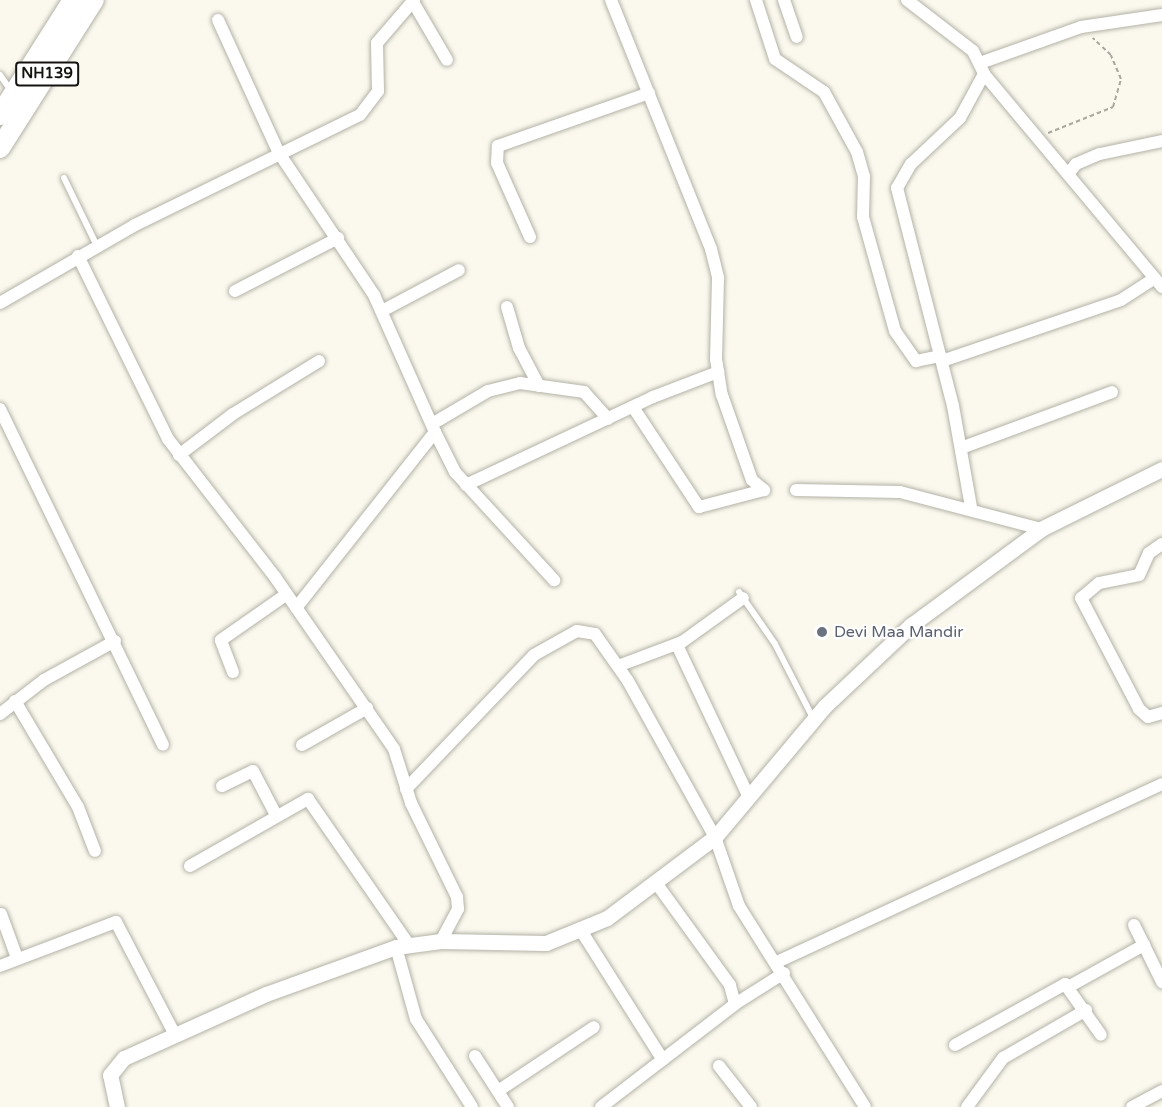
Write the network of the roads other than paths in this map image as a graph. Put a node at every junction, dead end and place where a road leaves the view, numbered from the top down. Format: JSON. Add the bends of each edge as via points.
{"nodes":[{"id":1,"x":73,"y":0,"type":"edge"},
{"id":2,"x":94,"y":0,"type":"edge"},
{"id":3,"x":611,"y":0,"type":"edge"},
{"id":4,"x":756,"y":0,"type":"edge"},
{"id":5,"x":784,"y":0,"type":"edge"},
{"id":6,"x":907,"y":0,"type":"edge"},
{"id":7,"x":413,"y":1,"type":"edge"},
{"id":8,"x":1162,"y":15,"type":"edge"},
{"id":9,"x":218,"y":20,"type":"dead end"},
{"id":10,"x":797,"y":37,"type":"dead end"},
{"id":11,"x":447,"y":60,"type":"dead end"},
{"id":12,"x":982,"y":69,"type":"junction"},
{"id":13,"x":0,"y":75,"type":"edge"},
{"id":14,"x":649,"y":93,"type":"junction"},
{"id":15,"x":13,"y":96,"type":"edge"},
{"id":16,"x":0,"y":114,"type":"edge"},
{"id":17,"x":1162,"y":141,"type":"edge"},
{"id":18,"x":0,"y":147,"type":"edge"},
{"id":19,"x":279,"y":153,"type":"junction"},
{"id":20,"x":1068,"y":174,"type":"junction"},
{"id":21,"x":64,"y":178,"type":"dead end"},
{"id":22,"x":530,"y":237,"type":"dead end"},
{"id":23,"x":338,"y":238,"type":"junction"},
{"id":24,"x":97,"y":246,"type":"junction"},
{"id":25,"x":78,"y":256,"type":"junction"},
{"id":26,"x":459,"y":270,"type":"dead end"},
{"id":27,"x":1158,"y":283,"type":"edge"},
{"id":28,"x":235,"y":291,"type":"dead end"},
{"id":29,"x":0,"y":303,"type":"edge"},
{"id":30,"x":507,"y":308,"type":"dead end"},
{"id":31,"x":382,"y":311,"type":"junction"},
{"id":32,"x":941,"y":358,"type":"junction"},
{"id":33,"x":319,"y":361,"type":"dead end"},
{"id":34,"x":718,"y":372,"type":"junction"},
{"id":35,"x":539,"y":386,"type":"junction"},
{"id":36,"x":1112,"y":392,"type":"dead end"},
{"id":37,"x":633,"y":407,"type":"junction"},
{"id":38,"x":0,"y":409,"type":"edge"},
{"id":39,"x":608,"y":419,"type":"junction"},
{"id":40,"x":433,"y":428,"type":"junction"},
{"id":41,"x":960,"y":448,"type":"junction"},
{"id":42,"x":179,"y":455,"type":"junction"},
{"id":43,"x":1162,"y":468,"type":"edge"},
{"id":44,"x":466,"y":485,"type":"junction"},
{"id":45,"x":796,"y":490,"type":"dead end"},
{"id":46,"x":971,"y":507,"type":"junction"},
{"id":47,"x":1041,"y":529,"type":"junction"},
{"id":48,"x":1162,"y":544,"type":"edge"},
{"id":49,"x":554,"y":580,"type":"dead end"},
{"id":50,"x":287,"y":594,"type":"junction"},
{"id":51,"x":741,"y":595,"type":"joint"},
{"id":52,"x":297,"y":608,"type":"junction"},
{"id":53,"x":115,"y":641,"type":"junction"},
{"id":54,"x":677,"y":645,"type":"junction"},
{"id":55,"x":618,"y":666,"type":"junction"},
{"id":56,"x":233,"y":672,"type":"dead end"},
{"id":57,"x":15,"y":701,"type":"junction"},
{"id":58,"x":367,"y":708,"type":"junction"},
{"id":59,"x":1162,"y":713,"type":"edge"},
{"id":60,"x":0,"y":714,"type":"edge"},
{"id":61,"x":813,"y":718,"type":"junction"},
{"id":62,"x":163,"y":744,"type":"dead end"},
{"id":63,"x":302,"y":745,"type":"dead end"},
{"id":64,"x":1162,"y":784,"type":"edge"},
{"id":65,"x":222,"y":786,"type":"dead end"},
{"id":66,"x":406,"y":789,"type":"junction"},
{"id":67,"x":748,"y":795,"type":"junction"},
{"id":68,"x":275,"y":813,"type":"junction"},
{"id":69,"x":715,"y":837,"type":"junction"},
{"id":70,"x":95,"y":851,"type":"dead end"},
{"id":71,"x":190,"y":866,"type":"dead end"},
{"id":72,"x":657,"y":884,"type":"junction"},
{"id":73,"x":1,"y":914,"type":"edge"},
{"id":74,"x":1134,"y":925,"type":"dead end"},
{"id":75,"x":582,"y":932,"type":"junction"},
{"id":76,"x":441,"y":941,"type":"junction"},
{"id":77,"x":1144,"y":945,"type":"junction"},
{"id":78,"x":403,"y":946,"type":"junction"},
{"id":79,"x":17,"y":958,"type":"junction"},
{"id":80,"x":777,"y":962,"type":"junction"},
{"id":81,"x":0,"y":966,"type":"edge"},
{"id":82,"x":784,"y":973,"type":"junction"},
{"id":83,"x":1162,"y":982,"type":"edge"},
{"id":84,"x":1070,"y":986,"type":"junction"},
{"id":85,"x":735,"y":1004,"type":"junction"},
{"id":86,"x":1086,"y":1010,"type":"junction"},
{"id":87,"x":594,"y":1027,"type":"dead end"},
{"id":88,"x":174,"y":1033,"type":"junction"},
{"id":89,"x":1101,"y":1035,"type":"dead end"},
{"id":90,"x":956,"y":1045,"type":"dead end"},
{"id":91,"x":475,"y":1056,"type":"dead end"},
{"id":92,"x":663,"y":1060,"type":"junction"},
{"id":93,"x":719,"y":1066,"type":"dead end"},
{"id":94,"x":498,"y":1091,"type":"junction"},
{"id":95,"x":1162,"y":1091,"type":"edge"},
{"id":96,"x":117,"y":1107,"type":"edge"},
{"id":97,"x":472,"y":1107,"type":"edge"},
{"id":98,"x":508,"y":1107,"type":"edge"},
{"id":99,"x":602,"y":1107,"type":"edge"},
{"id":100,"x":751,"y":1107,"type":"edge"},
{"id":101,"x":866,"y":1107,"type":"edge"},
{"id":102,"x":967,"y":1107,"type":"edge"},
{"id":103,"x":1132,"y":1107,"type":"edge"}],
"edges":[{"from":1,"to":15,"type":"highway","number":"NH139"},
{"from":2,"to":15,"type":"highway","number":"NH139"},
{"from":3,"to":14,"type":"street"},
{"from":4,"to":32,"type":"street","via":[[775,59],[824,92],[857,152],[864,176],[863,217],[895,332],[916,361]]},
{"from":5,"to":10,"type":"street"},
{"from":6,"to":12,"type":"street","via":[[952,30]]},
{"from":7,"to":11,"type":"street"},
{"from":7,"to":19,"type":"street","via":[[377,42],[378,91],[369,108]]},
{"from":8,"to":12,"type":"street","via":[[1081,27]]},
{"from":9,"to":19,"type":"street"},
{"from":12,"to":20,"type":"street"},
{"from":12,"to":32,"type":"street","via":[[960,118],[911,164],[897,188]]},
{"from":13,"to":15,"type":"lane"},
{"from":14,"to":22,"type":"street","via":[[498,146],[497,163]]},
{"from":14,"to":34,"type":"street","via":[[715,263]]},
{"from":15,"to":16,"type":"highway","number":"NH139"},
{"from":15,"to":18,"type":"highway","number":"NH139"},
{"from":17,"to":20,"type":"street","via":[[1100,154],[1076,164]]},
{"from":19,"to":23,"type":"street"},
{"from":19,"to":24,"type":"street"},
{"from":20,"to":27,"type":"street"},
{"from":21,"to":24,"type":"lane"},
{"from":23,"to":28,"type":"street"},
{"from":23,"to":31,"type":"street"},
{"from":24,"to":25,"type":"street"},
{"from":25,"to":29,"type":"street"},
{"from":25,"to":42,"type":"street","via":[[135,382]]},
{"from":26,"to":31,"type":"street"},
{"from":27,"to":32,"type":"street","via":[[1121,300]]},
{"from":30,"to":35,"type":"street","via":[[519,348]]},
{"from":31,"to":40,"type":"street"},
{"from":32,"to":41,"type":"street"},
{"from":33,"to":42,"type":"street","via":[[233,414]]},
{"from":34,"to":37,"type":"street"},
{"from":34,"to":37,"type":"street","via":[[747,469],[764,490],[699,507]]},
{"from":35,"to":39,"type":"street","via":[[584,392]]},
{"from":35,"to":40,"type":"street","via":[[499,387]]},
{"from":36,"to":41,"type":"street"},
{"from":37,"to":39,"type":"street"},
{"from":38,"to":53,"type":"street"},
{"from":39,"to":44,"type":"street"},
{"from":40,"to":44,"type":"street"},
{"from":40,"to":52,"type":"street"},
{"from":41,"to":46,"type":"street"},
{"from":42,"to":50,"type":"street"},
{"from":43,"to":47,"type":"street"},
{"from":44,"to":49,"type":"street"},
{"from":45,"to":46,"type":"street","via":[[900,492]]},
{"from":46,"to":47,"type":"street"},
{"from":47,"to":61,"type":"street","via":[[911,625]]},
{"from":48,"to":59,"type":"street","via":[[1149,553],[1139,575],[1099,583],[1082,598],[1139,709],[1148,717]]},
{"from":50,"to":52,"type":"street"},
{"from":50,"to":56,"type":"street","via":[[222,640]]},
{"from":51,"to":54,"type":"street"},
{"from":51,"to":61,"type":"lane"},
{"from":52,"to":58,"type":"street"},
{"from":53,"to":57,"type":"street"},
{"from":53,"to":62,"type":"street"},
{"from":54,"to":55,"type":"street"},
{"from":54,"to":67,"type":"street"},
{"from":55,"to":66,"type":"street","via":[[586,630],[552,643],[499,687]]},
{"from":55,"to":69,"type":"street"},
{"from":57,"to":60,"type":"street"},
{"from":57,"to":70,"type":"street","via":[[78,807]]},
{"from":58,"to":63,"type":"street"},
{"from":58,"to":66,"type":"street","via":[[394,749]]},
{"from":61,"to":67,"type":"street"},
{"from":64,"to":80,"type":"street"},
{"from":65,"to":68,"type":"street","via":[[253,771]]},
{"from":66,"to":76,"type":"street","via":[[457,897],[458,909]]},
{"from":67,"to":69,"type":"street"},
{"from":68,"to":71,"type":"street"},
{"from":68,"to":78,"type":"street","via":[[298,799],[315,803]]},
{"from":69,"to":72,"type":"street"},
{"from":69,"to":80,"type":"street","via":[[729,887]]},
{"from":72,"to":75,"type":"street"},
{"from":72,"to":85,"type":"street","via":[[730,985]]},
{"from":73,"to":79,"type":"street"},
{"from":74,"to":77,"type":"street"},
{"from":75,"to":76,"type":"street","via":[[546,943]]},
{"from":75,"to":92,"type":"street"},
{"from":76,"to":78,"type":"street"},
{"from":77,"to":83,"type":"street"},
{"from":77,"to":84,"type":"street"},
{"from":78,"to":88,"type":"street"},
{"from":78,"to":97,"type":"street","via":[[416,1019]]},
{"from":79,"to":81,"type":"street"},
{"from":79,"to":88,"type":"street","via":[[116,922]]},
{"from":80,"to":82,"type":"street"},
{"from":82,"to":85,"type":"street"},
{"from":82,"to":101,"type":"street"},
{"from":84,"to":86,"type":"street"},
{"from":84,"to":90,"type":"street"},
{"from":85,"to":92,"type":"street"},
{"from":86,"to":89,"type":"street"},
{"from":86,"to":102,"type":"street","via":[[1003,1058]]},
{"from":87,"to":94,"type":"street"},
{"from":88,"to":96,"type":"street","via":[[114,1066],[110,1075]]},
{"from":91,"to":94,"type":"street"},
{"from":92,"to":99,"type":"street"},
{"from":93,"to":100,"type":"street"},
{"from":94,"to":98,"type":"street"},
{"from":95,"to":103,"type":"street"}]}
